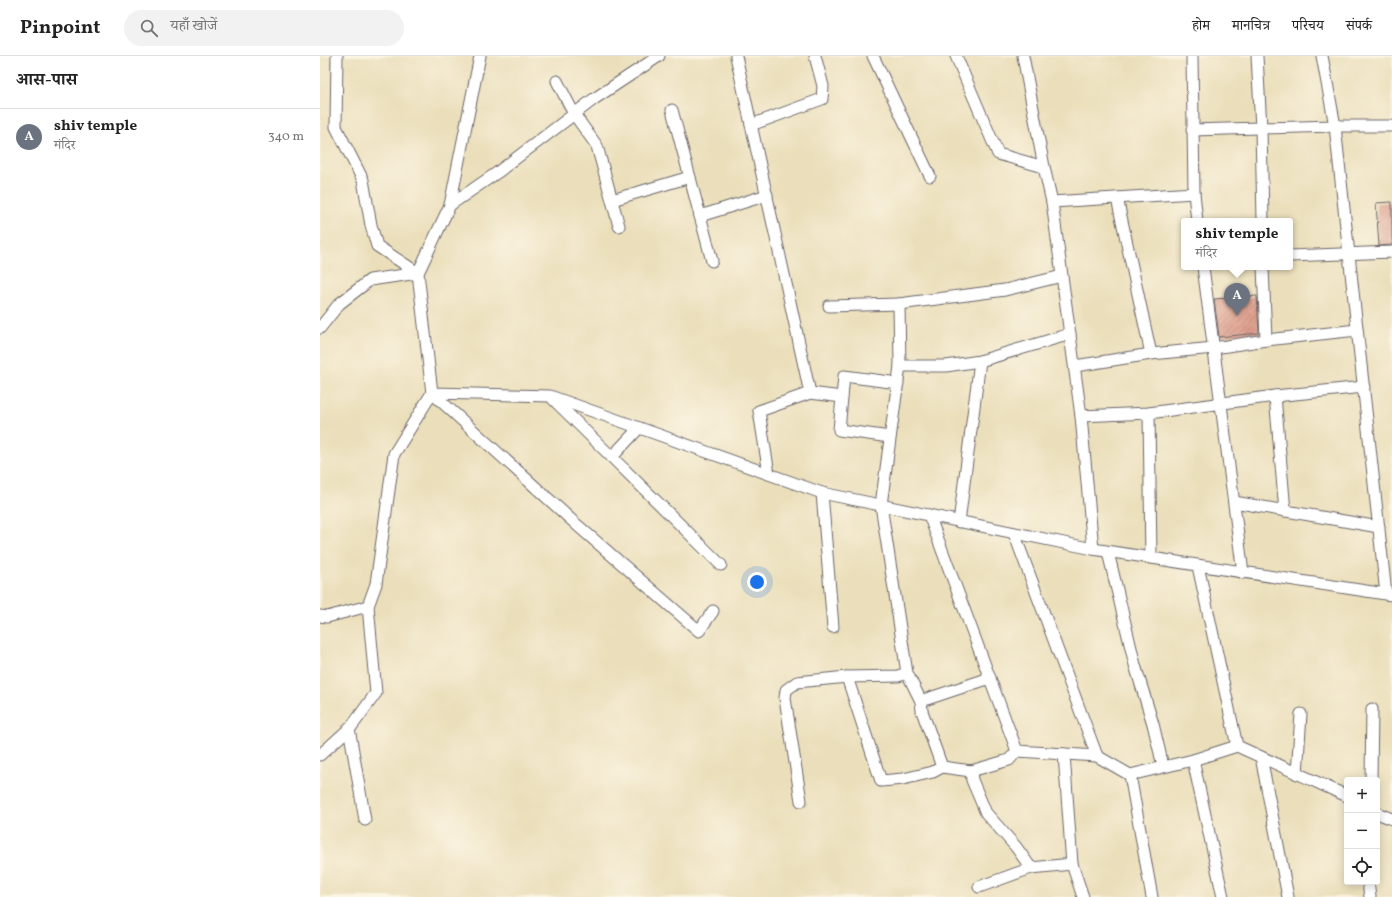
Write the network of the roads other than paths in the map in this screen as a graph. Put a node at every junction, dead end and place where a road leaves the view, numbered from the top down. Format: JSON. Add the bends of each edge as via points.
{"nodes":[{"id":1,"x":337,"y":56,"type":"edge"},
{"id":2,"x":480,"y":56,"type":"edge"},
{"id":3,"x":659,"y":56,"type":"edge"},
{"id":4,"x":736,"y":56,"type":"edge"},
{"id":5,"x":816,"y":56,"type":"edge"},
{"id":6,"x":873,"y":56,"type":"edge"},
{"id":7,"x":956,"y":56,"type":"edge"},
{"id":8,"x":1023,"y":56,"type":"edge"},
{"id":9,"x":1192,"y":56,"type":"edge"},
{"id":10,"x":1257,"y":56,"type":"edge"},
{"id":11,"x":1322,"y":56,"type":"edge"},
{"id":12,"x":557,"y":81,"type":"dead end"},
{"id":13,"x":672,"y":110,"type":"dead end"},
{"id":14,"x":574,"y":114,"type":"junction"},
{"id":15,"x":751,"y":125,"type":"junction"},
{"id":16,"x":1335,"y":126,"type":"junction"},
{"id":17,"x":1392,"y":126,"type":"edge"},
{"id":18,"x":1261,"y":128,"type":"junction"},
{"id":19,"x":1192,"y":130,"type":"junction"},
{"id":20,"x":1044,"y":167,"type":"junction"},
{"id":21,"x":930,"y":176,"type":"dead end"},
{"id":22,"x":690,"y":177,"type":"junction"},
{"id":23,"x":1194,"y":193,"type":"junction"},
{"id":24,"x":766,"y":195,"type":"junction"},
{"id":25,"x":1117,"y":198,"type":"junction"},
{"id":26,"x":612,"y":200,"type":"junction"},
{"id":27,"x":1052,"y":202,"type":"junction"},
{"id":28,"x":450,"y":205,"type":"junction"},
{"id":29,"x":700,"y":216,"type":"junction"},
{"id":30,"x":1197,"y":218,"type":"edge"},
{"id":31,"x":1263,"y":218,"type":"edge"},
{"id":32,"x":619,"y":226,"type":"dead end"},
{"id":33,"x":1392,"y":252,"type":"edge"},
{"id":34,"x":1349,"y":254,"type":"junction"},
{"id":35,"x":1293,"y":256,"type":"edge"},
{"id":36,"x":712,"y":261,"type":"dead end"},
{"id":37,"x":1203,"y":270,"type":"edge"},
{"id":38,"x":1263,"y":270,"type":"edge"},
{"id":39,"x":418,"y":273,"type":"junction"},
{"id":40,"x":1062,"y":276,"type":"junction"},
{"id":41,"x":899,"y":304,"type":"junction"},
{"id":42,"x":829,"y":306,"type":"dead end"},
{"id":43,"x":320,"y":328,"type":"edge"},
{"id":44,"x":1357,"y":330,"type":"junction"},
{"id":45,"x":1070,"y":334,"type":"junction"},
{"id":46,"x":1266,"y":340,"type":"junction"},
{"id":47,"x":1214,"y":348,"type":"junction"},
{"id":48,"x":1151,"y":354,"type":"junction"},
{"id":49,"x":980,"y":361,"type":"junction"},
{"id":50,"x":900,"y":366,"type":"junction"},
{"id":51,"x":1074,"y":366,"type":"junction"},
{"id":52,"x":898,"y":383,"type":"junction"},
{"id":53,"x":1364,"y":387,"type":"junction"},
{"id":54,"x":432,"y":393,"type":"junction"},
{"id":55,"x":810,"y":393,"type":"junction"},
{"id":56,"x":550,"y":396,"type":"junction"},
{"id":57,"x":1275,"y":396,"type":"junction"},
{"id":58,"x":842,"y":397,"type":"junction"},
{"id":59,"x":1221,"y":403,"type":"junction"},
{"id":60,"x":1149,"y":413,"type":"junction"},
{"id":61,"x":1081,"y":416,"type":"junction"},
{"id":62,"x":639,"y":428,"type":"junction"},
{"id":63,"x":890,"y":437,"type":"junction"},
{"id":64,"x":612,"y":457,"type":"junction"},
{"id":65,"x":769,"y":474,"type":"junction"},
{"id":66,"x":822,"y":493,"type":"junction"},
{"id":67,"x":1234,"y":502,"type":"junction"},
{"id":68,"x":881,"y":505,"type":"junction"},
{"id":69,"x":1285,"y":511,"type":"junction"},
{"id":70,"x":929,"y":515,"type":"junction"},
{"id":71,"x":959,"y":522,"type":"junction"},
{"id":72,"x":1379,"y":527,"type":"junction"},
{"id":73,"x":1014,"y":533,"type":"junction"},
{"id":74,"x":1092,"y":549,"type":"junction"},
{"id":75,"x":1108,"y":552,"type":"junction"},
{"id":76,"x":1151,"y":558,"type":"junction"},
{"id":77,"x":721,"y":565,"type":"dead end"},
{"id":78,"x":1198,"y":566,"type":"junction"},
{"id":79,"x":1243,"y":573,"type":"junction"},
{"id":80,"x":1389,"y":595,"type":"edge"},
{"id":81,"x":368,"y":606,"type":"junction"},
{"id":82,"x":713,"y":611,"type":"dead end"},
{"id":83,"x":320,"y":616,"type":"edge"},
{"id":84,"x":833,"y":628,"type":"dead end"},
{"id":85,"x":907,"y":673,"type":"junction"},
{"id":86,"x":847,"y":677,"type":"junction"},
{"id":87,"x":990,"y":678,"type":"junction"},
{"id":88,"x":921,"y":701,"type":"junction"},
{"id":89,"x":1372,"y":709,"type":"dead end"},
{"id":90,"x":1300,"y":714,"type":"dead end"},
{"id":91,"x":350,"y":728,"type":"junction"},
{"id":92,"x":1237,"y":746,"type":"junction"},
{"id":93,"x":1017,"y":751,"type":"junction"},
{"id":94,"x":1064,"y":754,"type":"junction"},
{"id":95,"x":320,"y":755,"type":"edge"},
{"id":96,"x":1097,"y":756,"type":"junction"},
{"id":97,"x":1260,"y":757,"type":"junction"},
{"id":98,"x":1193,"y":760,"type":"junction"},
{"id":99,"x":1163,"y":766,"type":"junction"},
{"id":100,"x":942,"y":767,"type":"junction"},
{"id":101,"x":971,"y":771,"type":"junction"},
{"id":102,"x":1297,"y":774,"type":"junction"},
{"id":103,"x":1130,"y":775,"type":"junction"},
{"id":104,"x":1371,"y":777,"type":"edge"},
{"id":105,"x":1344,"y":795,"type":"edge"},
{"id":106,"x":801,"y":801,"type":"dead end"},
{"id":107,"x":1380,"y":814,"type":"edge"},
{"id":108,"x":1392,"y":819,"type":"edge"},
{"id":109,"x":365,"y":820,"type":"dead end"},
{"id":110,"x":1072,"y":864,"type":"junction"},
{"id":111,"x":1031,"y":868,"type":"junction"},
{"id":112,"x":1368,"y":885,"type":"edge"},
{"id":113,"x":979,"y":887,"type":"dead end"},
{"id":114,"x":1083,"y":897,"type":"edge"},
{"id":115,"x":1152,"y":897,"type":"edge"},
{"id":116,"x":1223,"y":897,"type":"edge"},
{"id":117,"x":1288,"y":897,"type":"edge"},
{"id":118,"x":1370,"y":897,"type":"edge"}],
"edges":[{"from":1,"to":39,"type":"street","via":[[336,127],[364,180],[377,246]]},
{"from":2,"to":28,"type":"street"},
{"from":3,"to":14,"type":"street"},
{"from":4,"to":15,"type":"street"},
{"from":5,"to":15,"type":"street","via":[[823,86],[822,99]]},
{"from":6,"to":21,"type":"street"},
{"from":7,"to":20,"type":"street","via":[[998,154]]},
{"from":8,"to":20,"type":"street"},
{"from":9,"to":19,"type":"street"},
{"from":10,"to":18,"type":"street"},
{"from":11,"to":16,"type":"street"},
{"from":12,"to":14,"type":"street"},
{"from":13,"to":22,"type":"street"},
{"from":14,"to":26,"type":"street","via":[[597,146]]},
{"from":14,"to":28,"type":"street"},
{"from":15,"to":24,"type":"street"},
{"from":16,"to":17,"type":"street"},
{"from":16,"to":18,"type":"street"},
{"from":16,"to":34,"type":"street"},
{"from":18,"to":19,"type":"street"},
{"from":18,"to":31,"type":"street"},
{"from":19,"to":23,"type":"street"},
{"from":20,"to":27,"type":"street"},
{"from":22,"to":26,"type":"street"},
{"from":22,"to":29,"type":"street"},
{"from":23,"to":25,"type":"street"},
{"from":23,"to":30,"type":"street"},
{"from":24,"to":29,"type":"street"},
{"from":24,"to":55,"type":"street"},
{"from":25,"to":27,"type":"street"},
{"from":25,"to":48,"type":"street"},
{"from":26,"to":32,"type":"street"},
{"from":27,"to":40,"type":"street"},
{"from":28,"to":39,"type":"street"},
{"from":29,"to":36,"type":"street"},
{"from":33,"to":34,"type":"street"},
{"from":34,"to":35,"type":"street"},
{"from":34,"to":44,"type":"street"},
{"from":37,"to":47,"type":"street"},
{"from":38,"to":46,"type":"street"},
{"from":39,"to":43,"type":"street","via":[[370,280],[339,304]]},
{"from":39,"to":54,"type":"street"},
{"from":40,"to":41,"type":"street","via":[[1005,290]]},
{"from":40,"to":45,"type":"street"},
{"from":41,"to":42,"type":"street"},
{"from":41,"to":50,"type":"street"},
{"from":44,"to":46,"type":"street"},
{"from":44,"to":53,"type":"street"},
{"from":45,"to":49,"type":"street"},
{"from":45,"to":51,"type":"street"},
{"from":46,"to":47,"type":"street"},
{"from":47,"to":48,"type":"street"},
{"from":47,"to":59,"type":"street"},
{"from":48,"to":51,"type":"street"},
{"from":49,"to":50,"type":"street","via":[[946,366]]},
{"from":49,"to":71,"type":"street"},
{"from":50,"to":52,"type":"street"},
{"from":51,"to":61,"type":"street"},
{"from":52,"to":58,"type":"street","via":[[844,376]]},
{"from":52,"to":63,"type":"street"},
{"from":53,"to":57,"type":"street"},
{"from":53,"to":72,"type":"street"},
{"from":54,"to":56,"type":"street"},
{"from":54,"to":81,"type":"street","via":[[394,454],[376,584]]},
{"from":54,"to":82,"type":"street","via":[[577,525],[699,630]]},
{"from":55,"to":58,"type":"street"},
{"from":55,"to":65,"type":"street","via":[[759,411]]},
{"from":56,"to":62,"type":"street"},
{"from":56,"to":64,"type":"street"},
{"from":57,"to":59,"type":"street"},
{"from":57,"to":69,"type":"street"},
{"from":58,"to":63,"type":"street","via":[[839,430]]},
{"from":59,"to":60,"type":"street"},
{"from":59,"to":67,"type":"street"},
{"from":60,"to":61,"type":"street"},
{"from":60,"to":76,"type":"street"},
{"from":61,"to":74,"type":"street"},
{"from":62,"to":64,"type":"street"},
{"from":62,"to":65,"type":"street"},
{"from":63,"to":68,"type":"street"},
{"from":64,"to":77,"type":"street"},
{"from":65,"to":66,"type":"street"},
{"from":66,"to":68,"type":"street"},
{"from":66,"to":84,"type":"street"},
{"from":67,"to":69,"type":"street"},
{"from":67,"to":79,"type":"street"},
{"from":68,"to":70,"type":"street"},
{"from":68,"to":85,"type":"street"},
{"from":69,"to":72,"type":"street"},
{"from":70,"to":71,"type":"street"},
{"from":70,"to":87,"type":"street"},
{"from":71,"to":73,"type":"street"},
{"from":72,"to":80,"type":"street"},
{"from":73,"to":74,"type":"street"},
{"from":73,"to":96,"type":"street"},
{"from":74,"to":75,"type":"street"},
{"from":75,"to":76,"type":"street"},
{"from":75,"to":99,"type":"street","via":[[1134,665]]},
{"from":76,"to":78,"type":"street"},
{"from":78,"to":79,"type":"street"},
{"from":78,"to":92,"type":"street"},
{"from":79,"to":80,"type":"street"},
{"from":81,"to":83,"type":"street","via":[[326,617]]},
{"from":81,"to":91,"type":"street","via":[[376,693]]},
{"from":85,"to":86,"type":"street","via":[[898,676]]},
{"from":85,"to":88,"type":"street"},
{"from":86,"to":100,"type":"street","via":[[881,781],[903,780]]},
{"from":86,"to":106,"type":"street","via":[[797,682],[786,690],[785,698]]},
{"from":87,"to":88,"type":"street"},
{"from":87,"to":93,"type":"street"},
{"from":88,"to":100,"type":"street","via":[[922,711]]},
{"from":89,"to":104,"type":"street"},
{"from":90,"to":102,"type":"street"},
{"from":91,"to":95,"type":"street"},
{"from":91,"to":109,"type":"street"},
{"from":92,"to":97,"type":"street"},
{"from":92,"to":98,"type":"street"},
{"from":93,"to":94,"type":"street"},
{"from":93,"to":101,"type":"street","via":[[1009,760]]},
{"from":94,"to":96,"type":"street"},
{"from":94,"to":110,"type":"street"},
{"from":96,"to":103,"type":"street"},
{"from":97,"to":102,"type":"street"},
{"from":97,"to":117,"type":"street"},
{"from":98,"to":99,"type":"street"},
{"from":98,"to":116,"type":"street"},
{"from":99,"to":103,"type":"street"},
{"from":100,"to":101,"type":"street"},
{"from":101,"to":111,"type":"street","via":[[972,780],[986,813]]},
{"from":102,"to":105,"type":"street"},
{"from":103,"to":115,"type":"street"},
{"from":107,"to":108,"type":"street"},
{"from":110,"to":111,"type":"street"},
{"from":110,"to":114,"type":"street"},
{"from":111,"to":113,"type":"street"},
{"from":112,"to":118,"type":"street"}]}
